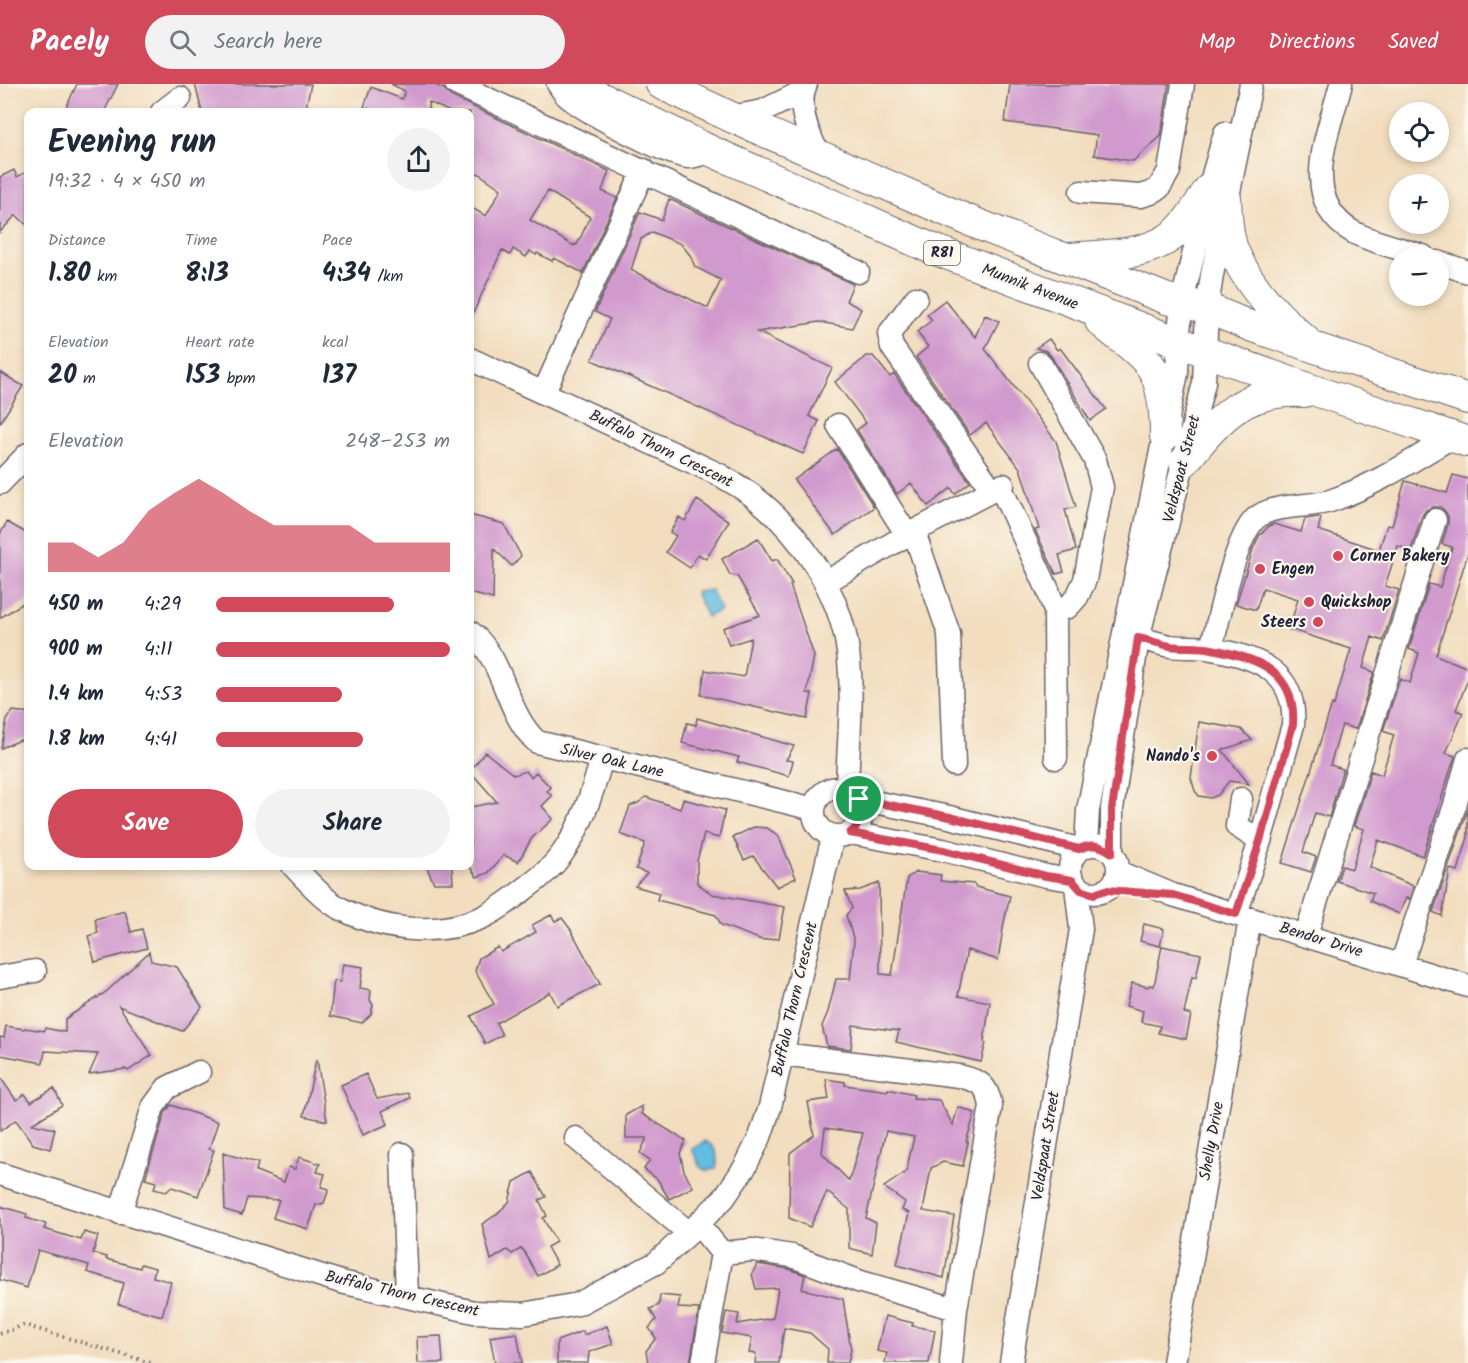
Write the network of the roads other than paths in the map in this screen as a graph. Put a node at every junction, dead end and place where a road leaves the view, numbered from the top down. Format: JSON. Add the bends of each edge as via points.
{"nodes":[{"id":1,"x":456,"y":84,"type":"edge"},
{"id":2,"x":558,"y":84,"type":"edge"},
{"id":3,"x":573,"y":84,"type":"edge"},
{"id":4,"x":661,"y":84,"type":"edge"},
{"id":5,"x":1184,"y":84,"type":"edge"},
{"id":6,"x":1236,"y":84,"type":"edge"},
{"id":7,"x":1251,"y":84,"type":"edge"},
{"id":8,"x":1341,"y":84,"type":"edge"},
{"id":9,"x":804,"y":88,"type":"edge"},
{"id":10,"x":180,"y":98,"type":"dead end"},
{"id":11,"x":167,"y":108,"type":"edge"},
{"id":12,"x":731,"y":117,"type":"junction"},
{"id":13,"x":711,"y":151,"type":"junction"},
{"id":14,"x":819,"y":155,"type":"junction"},
{"id":15,"x":644,"y":170,"type":"junction"},
{"id":16,"x":1081,"y":192,"type":"dead end"},
{"id":17,"x":1218,"y":194,"type":"junction"},
{"id":18,"x":1394,"y":246,"type":"edge"},
{"id":19,"x":1067,"y":259,"type":"junction"},
{"id":20,"x":1449,"y":266,"type":"edge"},
{"id":21,"x":858,"y":272,"type":"dead end"},
{"id":22,"x":1468,"y":272,"type":"edge"},
{"id":23,"x":916,"y":298,"type":"dead end"},
{"id":24,"x":1195,"y":305,"type":"junction"},
{"id":25,"x":1087,"y":308,"type":"junction"},
{"id":26,"x":1178,"y":342,"type":"junction"},
{"id":27,"x":1315,"y":348,"type":"junction"},
{"id":28,"x":1207,"y":352,"type":"junction"},
{"id":29,"x":474,"y":360,"type":"edge"},
{"id":30,"x":1040,"y":363,"type":"dead end"},
{"id":31,"x":544,"y":392,"type":"junction"},
{"id":32,"x":1319,"y":392,"type":"junction"},
{"id":33,"x":1468,"y":399,"type":"edge"},
{"id":34,"x":838,"y":425,"type":"dead end"},
{"id":35,"x":1165,"y":436,"type":"junction"},
{"id":36,"x":1460,"y":440,"type":"edge"},
{"id":37,"x":24,"y":458,"type":"edge"},
{"id":38,"x":1184,"y":462,"type":"junction"},
{"id":39,"x":0,"y":483,"type":"edge"},
{"id":40,"x":1000,"y":486,"type":"junction"},
{"id":41,"x":1435,"y":520,"type":"dead end"},
{"id":42,"x":910,"y":533,"type":"junction"},
{"id":43,"x":826,"y":582,"type":"junction"},
{"id":44,"x":1055,"y":611,"type":"junction"},
{"id":45,"x":474,"y":636,"type":"edge"},
{"id":46,"x":1138,"y":638,"type":"junction"},
{"id":47,"x":1211,"y":648,"type":"junction"},
{"id":48,"x":602,"y":758,"type":"junction"},
{"id":49,"x":1056,"y":758,"type":"dead end"},
{"id":50,"x":1468,"y":759,"type":"edge"},
{"id":51,"x":954,"y":765,"type":"dead end"},
{"id":52,"x":853,"y":794,"type":"junction"},
{"id":53,"x":1241,"y":800,"type":"dead end"},
{"id":54,"x":814,"y":809,"type":"junction"},
{"id":55,"x":842,"y":834,"type":"junction"},
{"id":56,"x":1260,"y":841,"type":"junction"},
{"id":57,"x":1082,"y":848,"type":"junction"},
{"id":58,"x":297,"y":870,"type":"edge"},
{"id":59,"x":1109,"y":877,"type":"junction"},
{"id":60,"x":1074,"y":883,"type":"junction"},
{"id":61,"x":1243,"y":917,"type":"junction"},
{"id":62,"x":1081,"y":929,"type":"junction"},
{"id":63,"x":1306,"y":935,"type":"junction"},
{"id":64,"x":1401,"y":964,"type":"junction"},
{"id":65,"x":34,"y":970,"type":"dead end"},
{"id":66,"x":0,"y":976,"type":"edge"},
{"id":67,"x":1468,"y":986,"type":"edge"},
{"id":68,"x":782,"y":1054,"type":"junction"},
{"id":69,"x":199,"y":1072,"type":"dead end"},
{"id":70,"x":576,"y":1138,"type":"dead end"},
{"id":71,"x":402,"y":1154,"type":"dead end"},
{"id":72,"x":0,"y":1174,"type":"edge"},
{"id":73,"x":120,"y":1213,"type":"junction"},
{"id":74,"x":694,"y":1229,"type":"junction"},
{"id":75,"x":722,"y":1252,"type":"junction"},
{"id":76,"x":406,"y":1296,"type":"junction"},
{"id":77,"x":956,"y":1309,"type":"junction"},
{"id":78,"x":704,"y":1363,"type":"edge"},
{"id":79,"x":951,"y":1363,"type":"edge"},
{"id":80,"x":1011,"y":1363,"type":"edge"},
{"id":81,"x":1174,"y":1363,"type":"edge"}],
"edges":[{"from":1,"to":15,"type":"street"},
{"from":2,"to":13,"type":"street","via":[[566,95],[592,112],[672,153],[690,157]]},
{"from":3,"to":13,"type":"main road","name":"Munnik Avenue","number":"R81"},
{"from":4,"to":12,"type":"main road","number":"R81"},
{"from":5,"to":16,"type":"street","via":[[1169,171],[1159,188],[1141,196]]},
{"from":6,"to":17,"type":"street","name":"Veldspaat Street"},
{"from":7,"to":17,"type":"street","name":"Veldspaat Street"},
{"from":8,"to":18,"type":"street","via":[[1320,165],[1323,195],[1334,218],[1354,232]]},
{"from":9,"to":12,"type":"street","via":[[763,111]]},
{"from":9,"to":14,"type":"street","via":[[805,119]]},
{"from":10,"to":11,"type":"street"},
{"from":12,"to":14,"type":"main road","number":"R81"},
{"from":13,"to":25,"type":"main road","name":"Munnik Avenue","number":"R81","via":[[928,247]]},
{"from":14,"to":19,"type":"main road","number":"R81"},
{"from":15,"to":21,"type":"street"},
{"from":15,"to":31,"type":"street"},
{"from":17,"to":19,"type":"main road","via":[[1163,242],[1138,252]]},
{"from":17,"to":24,"type":"street","name":"Veldspaat Street"},
{"from":17,"to":27,"type":"main road","via":[[1234,249],[1254,286],[1284,322]]},
{"from":19,"to":24,"type":"main road","number":"R81","via":[[1167,299]]},
{"from":20,"to":22,"type":"street"},
{"from":23,"to":40,"type":"street","via":[[889,334],[892,347]]},
{"from":24,"to":26,"type":"street","name":"Veldspaat Street"},
{"from":24,"to":27,"type":"main road","number":"R81"},
{"from":24,"to":28,"type":"street","name":"Veldspaat Street"},
{"from":25,"to":26,"type":"main road","name":"Munnik Avenue","number":"R81"},
{"from":25,"to":35,"type":"main road","via":[[1153,369],[1163,400]]},
{"from":26,"to":28,"type":"main road","name":"Munnik Avenue","number":"R81"},
{"from":26,"to":35,"type":"street","name":"Veldspaat Street","via":[[1177,373]]},
{"from":27,"to":33,"type":"main road","number":"R81"},
{"from":28,"to":32,"type":"main road","name":"Munnik Avenue","number":"R81"},
{"from":28,"to":38,"type":"street","name":"Veldspaat Street","via":[[1204,383]]},
{"from":29,"to":31,"type":"street","name":"Buffalo Thorn Crescent"},
{"from":30,"to":44,"type":"street","via":[[1095,460],[1102,487],[1085,580],[1068,607]]},
{"from":31,"to":43,"type":"street","name":"Buffalo Thorn Crescent","via":[[678,454],[753,495],[779,519]]},
{"from":32,"to":36,"type":"main road","name":"Munnik Avenue","number":"R81"},
{"from":32,"to":38,"type":"main road","via":[[1288,391],[1259,396],[1219,420]]},
{"from":34,"to":42,"type":"street"},
{"from":35,"to":57,"type":"street","name":"Veldspaat Street"},
{"from":36,"to":47,"type":"street","via":[[1328,502],[1271,511],[1254,520],[1238,547]]},
{"from":37,"to":39,"type":"street"},
{"from":38,"to":46,"type":"street","name":"Veldspaat Street"},
{"from":40,"to":42,"type":"street"},
{"from":40,"to":44,"type":"street"},
{"from":41,"to":63,"type":"street"},
{"from":42,"to":43,"type":"street"},
{"from":42,"to":51,"type":"street","via":[[949,634]]},
{"from":43,"to":52,"type":"street","name":"Buffalo Thorn Crescent","via":[[842,618],[848,652]]},
{"from":44,"to":49,"type":"street"},
{"from":45,"to":48,"type":"street","name":"Silver Oak Lane","via":[[489,652],[521,725],[532,737],[545,745]]},
{"from":46,"to":47,"type":"street","name":"Shelly Drive","via":[[1171,646]]},
{"from":46,"to":59,"type":"street","name":"Veldspaat Street","via":[[1112,809]]},
{"from":47,"to":56,"type":"street","name":"Shelly Drive","via":[[1259,662],[1277,674],[1290,690],[1293,725]]},
{"from":48,"to":54,"type":"street","name":"Silver Oak Lane"},
{"from":48,"to":58,"type":"street","via":[[591,798],[564,852],[549,870],[513,899],[482,918],[454,927],[388,927],[334,905]]},
{"from":50,"to":64,"type":"street"},
{"from":52,"to":54,"type":"street","via":[[840,788],[826,791]]},
{"from":52,"to":55,"type":"street","via":[[862,814],[856,828]]},
{"from":52,"to":57,"type":"street"},
{"from":53,"to":56,"type":"street","via":[[1237,826]]},
{"from":54,"to":55,"type":"street","via":[[821,829]]},
{"from":55,"to":60,"type":"street","via":[[943,850]]},
{"from":55,"to":68,"type":"street","name":"Buffalo Thorn Crescent"},
{"from":56,"to":61,"type":"street","name":"Shelly Drive"},
{"from":57,"to":59,"type":"street","via":[[1104,847]]},
{"from":57,"to":60,"type":"street","via":[[1070,863]]},
{"from":59,"to":60,"type":"street","via":[[1087,892]]},
{"from":59,"to":61,"type":"street","name":"Bendor Drive"},
{"from":59,"to":62,"type":"street","name":"Veldspaat Street"},
{"from":60,"to":62,"type":"street","name":"Veldspaat Street"},
{"from":61,"to":63,"type":"street","name":"Bendor Drive"},
{"from":61,"to":81,"type":"street","name":"Shelly Drive"},
{"from":62,"to":80,"type":"street","name":"Veldspaat Street"},
{"from":63,"to":64,"type":"street","name":"Bendor Drive"},
{"from":64,"to":67,"type":"street","name":"Bendor Drive"},
{"from":65,"to":66,"type":"street"},
{"from":68,"to":74,"type":"street","name":"Buffalo Thorn Crescent","via":[[770,1107],[745,1167],[724,1198]]},
{"from":68,"to":77,"type":"street","via":[[959,1076],[975,1079],[984,1086],[991,1106]]},
{"from":69,"to":73,"type":"street","via":[[167,1088],[153,1107]]},
{"from":70,"to":74,"type":"street"},
{"from":71,"to":76,"type":"street"},
{"from":72,"to":73,"type":"street","name":"Buffalo Thorn Crescent"},
{"from":73,"to":76,"type":"street","name":"Buffalo Thorn Crescent","via":[[341,1282]]},
{"from":74,"to":75,"type":"street"},
{"from":74,"to":76,"type":"street","name":"Buffalo Thorn Crescent","via":[[656,1263],[578,1304],[523,1314],[474,1312]]},
{"from":75,"to":77,"type":"street","via":[[752,1250],[792,1256],[861,1282]]},
{"from":75,"to":78,"type":"street"},
{"from":77,"to":79,"type":"street"}]}
